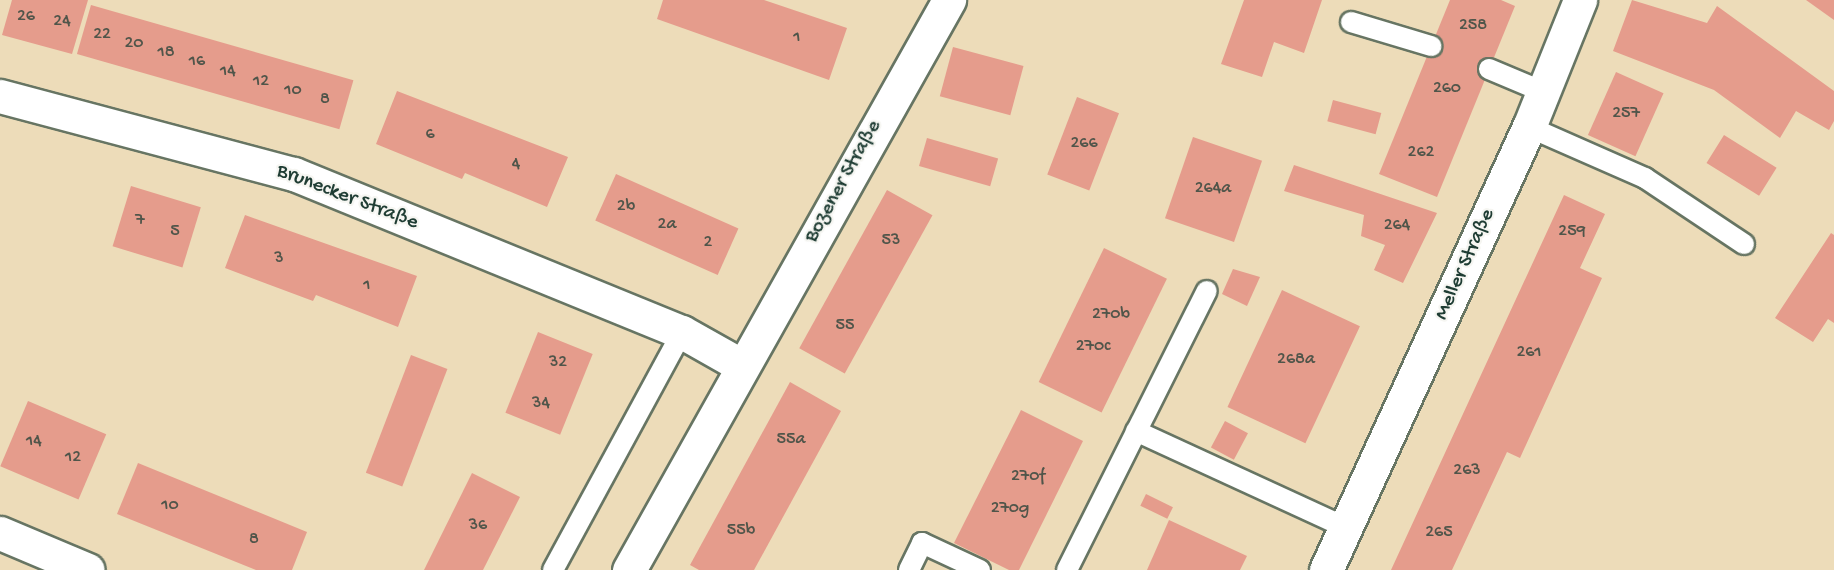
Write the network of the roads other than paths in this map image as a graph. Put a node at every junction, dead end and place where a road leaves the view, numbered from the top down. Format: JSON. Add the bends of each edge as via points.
{"nodes":[{"id":1,"x":1580,"y":0,"type":"edge"},
{"id":2,"x":944,"y":1,"type":"edge"},
{"id":3,"x":1351,"y":22,"type":"dead end"},
{"id":4,"x":1431,"y":45,"type":"dead end"},
{"id":5,"x":1489,"y":69,"type":"dead end"},
{"id":6,"x":1544,"y":92,"type":"junction"},
{"id":7,"x":0,"y":96,"type":"edge"},
{"id":8,"x":1529,"y":127,"type":"junction"},
{"id":9,"x":1744,"y":244,"type":"dead end"},
{"id":10,"x":1207,"y":291,"type":"dead end"},
{"id":11,"x":682,"y":332,"type":"junction"},
{"id":12,"x":742,"y":366,"type":"junction"},
{"id":13,"x":1136,"y":431,"type":"junction"},
{"id":14,"x":1347,"y":528,"type":"junction"},
{"id":15,"x":0,"y":533,"type":"edge"},
{"id":16,"x":88,"y":570,"type":"edge"},
{"id":17,"x":553,"y":570,"type":"edge"},
{"id":18,"x":629,"y":570,"type":"edge"},
{"id":19,"x":909,"y":570,"type":"edge"},
{"id":20,"x":980,"y":570,"type":"edge"},
{"id":21,"x":1067,"y":570,"type":"edge"},
{"id":22,"x":1326,"y":570,"type":"edge"}],
"edges":[{"from":1,"to":6,"type":"street","name":"Meller Straße"},
{"from":2,"to":12,"type":"street","name":"Bozener Straße"},
{"from":3,"to":4,"type":"lane"},
{"from":5,"to":6,"type":"lane"},
{"from":6,"to":8,"type":"street","name":"Meller Straße"},
{"from":7,"to":11,"type":"street","name":"Brunecker Straße","via":[[294,174]]},
{"from":8,"to":9,"type":"lane","via":[[1645,178]]},
{"from":8,"to":14,"type":"street","name":"Meller Straße"},
{"from":10,"to":13,"type":"lane"},
{"from":11,"to":12,"type":"street"},
{"from":11,"to":17,"type":"lane"},
{"from":12,"to":18,"type":"street","name":"Bozener Straße"},
{"from":13,"to":14,"type":"lane"},
{"from":13,"to":21,"type":"lane"},
{"from":14,"to":22,"type":"street","name":"Meller Straße"},
{"from":15,"to":16,"type":"street"},
{"from":19,"to":20,"type":"lane","via":[[922,543]]}]}
